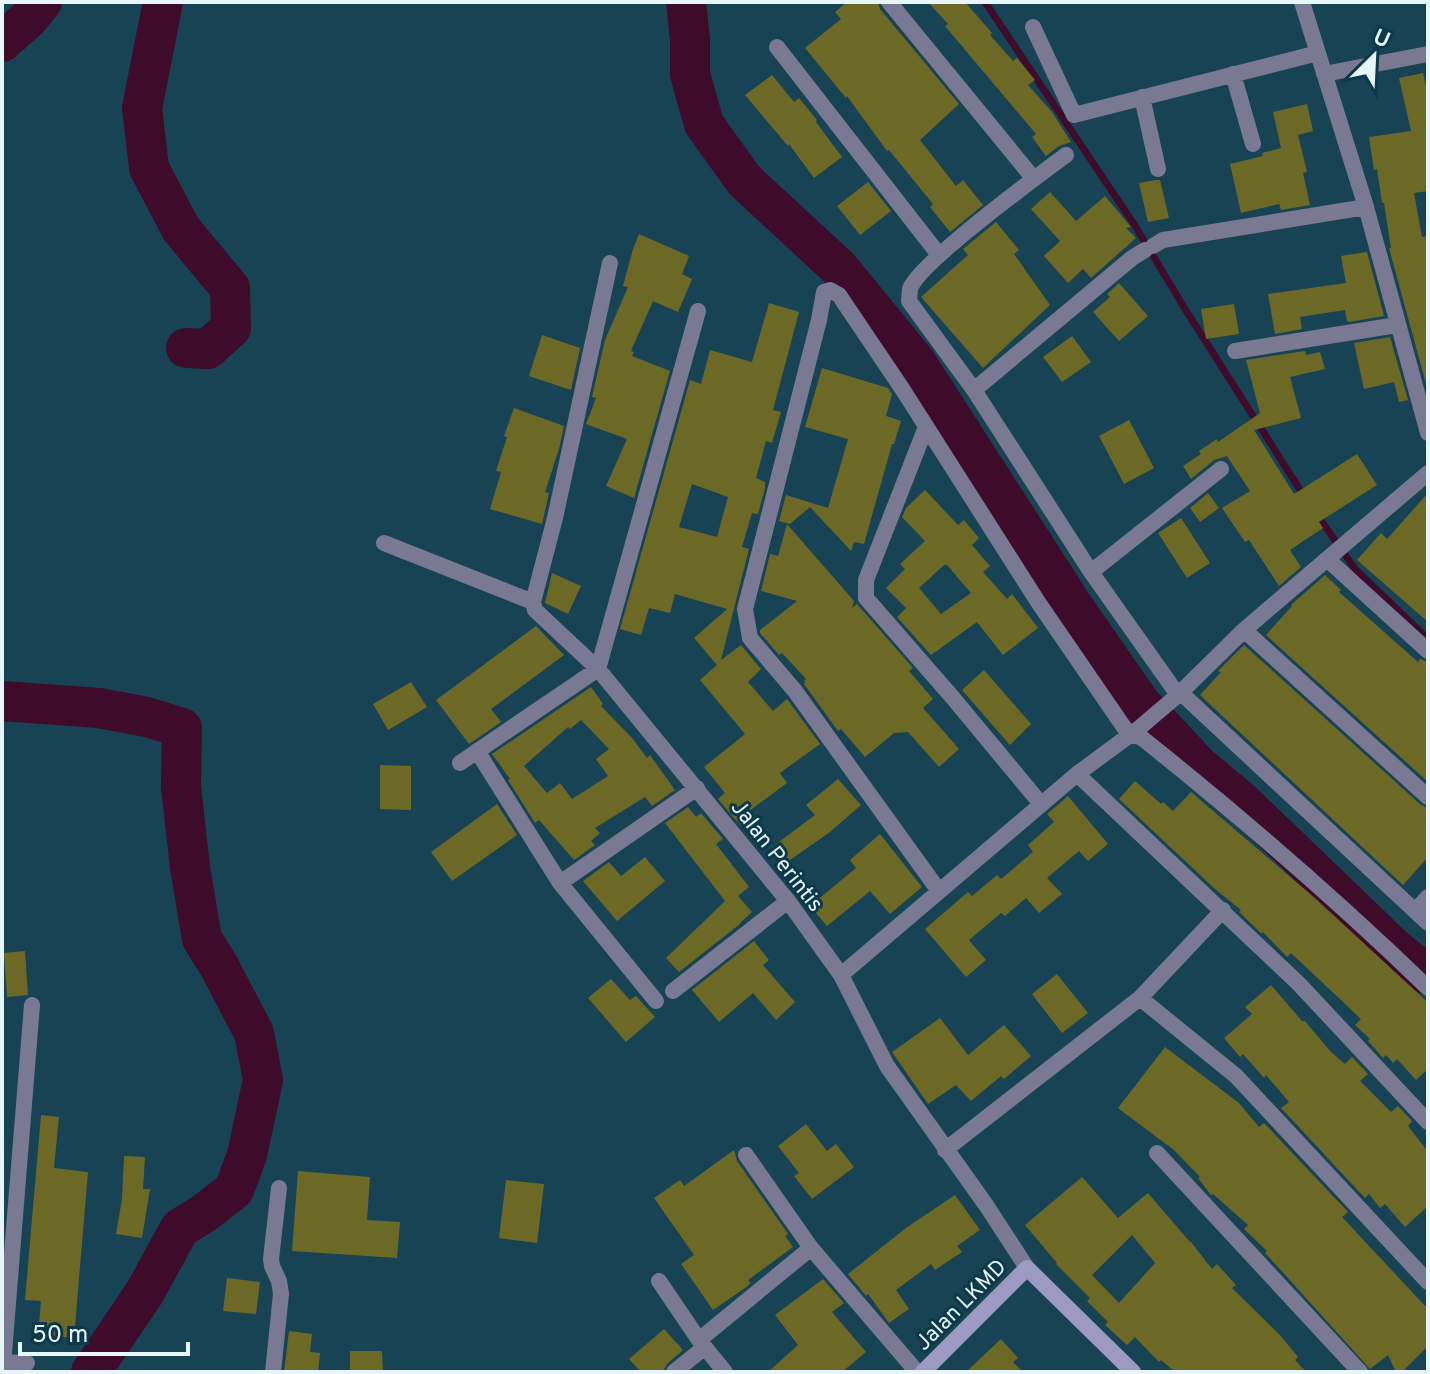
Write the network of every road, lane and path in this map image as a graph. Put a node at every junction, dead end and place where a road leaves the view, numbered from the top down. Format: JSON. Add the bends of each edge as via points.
{"nodes":[{"id":1,"x":889,"y":2,"type":"edge"},
{"id":2,"x":1302,"y":2,"type":"edge"},
{"id":3,"x":1033,"y":27,"type":"dead end"},
{"id":4,"x":777,"y":47,"type":"dead end"},
{"id":5,"x":1318,"y":53,"type":"junction"},
{"id":6,"x":1428,"y":54,"type":"edge"},
{"id":7,"x":1233,"y":74,"type":"junction"},
{"id":8,"x":1324,"y":74,"type":"junction"},
{"id":9,"x":1142,"y":97,"type":"junction"},
{"id":10,"x":1253,"y":144,"type":"dead end"},
{"id":11,"x":1066,"y":155,"type":"dead end"},
{"id":12,"x":1158,"y":169,"type":"dead end"},
{"id":13,"x":1034,"y":179,"type":"junction"},
{"id":14,"x":1366,"y":207,"type":"junction"},
{"id":15,"x":939,"y":255,"type":"junction"},
{"id":16,"x":610,"y":263,"type":"dead end"},
{"id":17,"x":698,"y":311,"type":"dead end"},
{"id":18,"x":1397,"y":325,"type":"junction"},
{"id":19,"x":1235,"y":351,"type":"dead end"},
{"id":20,"x":974,"y":390,"type":"junction"},
{"id":21,"x":926,"y":427,"type":"junction"},
{"id":22,"x":1428,"y":433,"type":"edge"},
{"id":23,"x":1221,"y":469,"type":"dead end"},
{"id":24,"x":1428,"y":474,"type":"edge"},
{"id":25,"x":384,"y":543,"type":"dead end"},
{"id":26,"x":1327,"y":559,"type":"junction"},
{"id":27,"x":1091,"y":572,"type":"junction"},
{"id":28,"x":533,"y":602,"type":"junction"},
{"id":29,"x":1244,"y":630,"type":"junction"},
{"id":30,"x":1428,"y":651,"type":"edge"},
{"id":31,"x":598,"y":669,"type":"junction"},
{"id":32,"x":1178,"y":695,"type":"junction"},
{"id":33,"x":1134,"y":733,"type":"junction"},
{"id":34,"x":477,"y":751,"type":"junction"},
{"id":35,"x":460,"y":763,"type":"dead end"},
{"id":36,"x":1077,"y":774,"type":"junction"},
{"id":37,"x":697,"y":788,"type":"junction"},
{"id":38,"x":1428,"y":797,"type":"edge"},
{"id":39,"x":1041,"y":804,"type":"junction"},
{"id":40,"x":560,"y":883,"type":"junction"},
{"id":41,"x":939,"y":891,"type":"junction"},
{"id":42,"x":1428,"y":897,"type":"edge"},
{"id":43,"x":788,"y":901,"type":"junction"},
{"id":44,"x":1223,"y":910,"type":"junction"},
{"id":45,"x":1422,"y":917,"type":"edge"},
{"id":46,"x":841,"y":975,"type":"junction"},
{"id":47,"x":1428,"y":988,"type":"edge"},
{"id":48,"x":673,"y":991,"type":"dead end"},
{"id":49,"x":1140,"y":998,"type":"junction"},
{"id":50,"x":656,"y":1001,"type":"dead end"},
{"id":51,"x":32,"y":1005,"type":"dead end"},
{"id":52,"x":1428,"y":1122,"type":"edge"},
{"id":53,"x":945,"y":1150,"type":"junction"},
{"id":54,"x":1157,"y":1153,"type":"dead end"},
{"id":55,"x":746,"y":1155,"type":"dead end"},
{"id":56,"x":279,"y":1188,"type":"dead end"},
{"id":57,"x":811,"y":1248,"type":"junction"},
{"id":58,"x":1027,"y":1268,"type":"junction"},
{"id":59,"x":659,"y":1281,"type":"dead end"},
{"id":60,"x":1428,"y":1282,"type":"edge"},
{"id":61,"x":702,"y":1344,"type":"junction"},
{"id":62,"x":2,"y":1359,"type":"edge"},
{"id":63,"x":27,"y":1363,"type":"dead end"},
{"id":64,"x":273,"y":1372,"type":"edge"},
{"id":65,"x":674,"y":1372,"type":"edge"},
{"id":66,"x":725,"y":1372,"type":"edge"},
{"id":67,"x":920,"y":1372,"type":"edge"},
{"id":68,"x":1133,"y":1372,"type":"edge"},
{"id":69,"x":1360,"y":1372,"type":"edge"}],
"edges":[{"from":1,"to":13,"type":"street"},
{"from":2,"to":5,"type":"street"},
{"from":3,"to":9,"type":"street","via":[[1074,115]]},
{"from":4,"to":15,"type":"street"},
{"from":5,"to":7,"type":"street"},
{"from":5,"to":8,"type":"street"},
{"from":6,"to":8,"type":"street"},
{"from":7,"to":9,"type":"street"},
{"from":7,"to":10,"type":"street"},
{"from":8,"to":14,"type":"street"},
{"from":9,"to":12,"type":"street"},
{"from":11,"to":13,"type":"street"},
{"from":13,"to":15,"type":"street"},
{"from":14,"to":18,"type":"street"},
{"from":14,"to":20,"type":"street","via":[[1163,240],[1132,258]]},
{"from":15,"to":20,"type":"street","via":[[916,279],[909,301]]},
{"from":16,"to":28,"type":"street"},
{"from":17,"to":31,"type":"street"},
{"from":18,"to":19,"type":"street"},
{"from":18,"to":22,"type":"street"},
{"from":20,"to":27,"type":"street"},
{"from":21,"to":33,"type":"street","via":[[1030,589]]},
{"from":21,"to":39,"type":"street","via":[[866,580],[866,598]]},
{"from":21,"to":41,"type":"street","via":[[839,295],[824,292],[745,609],[750,638],[795,691]]},
{"from":23,"to":27,"type":"street"},
{"from":24,"to":26,"type":"street"},
{"from":25,"to":28,"type":"street"},
{"from":26,"to":29,"type":"street"},
{"from":26,"to":30,"type":"street"},
{"from":27,"to":32,"type":"street"},
{"from":28,"to":31,"type":"street","name":"Jalan Perintis","via":[[535,610]]},
{"from":29,"to":32,"type":"street"},
{"from":29,"to":38,"type":"street"},
{"from":31,"to":34,"type":"street"},
{"from":31,"to":37,"type":"street","name":"Jalan Perintis"},
{"from":32,"to":33,"type":"street"},
{"from":32,"to":45,"type":"street"},
{"from":33,"to":36,"type":"street"},
{"from":33,"to":47,"type":"street","via":[[1323,889]]},
{"from":34,"to":35,"type":"street"},
{"from":34,"to":40,"type":"street"},
{"from":36,"to":39,"type":"street"},
{"from":36,"to":44,"type":"street"},
{"from":37,"to":40,"type":"street"},
{"from":37,"to":43,"type":"street","name":"Jalan Perintis"},
{"from":39,"to":41,"type":"street"},
{"from":40,"to":50,"type":"street"},
{"from":41,"to":46,"type":"street"},
{"from":42,"to":45,"type":"street"},
{"from":43,"to":46,"type":"street","name":"Jalan Perintis"},
{"from":43,"to":48,"type":"street"},
{"from":44,"to":49,"type":"street"},
{"from":44,"to":52,"type":"street"},
{"from":46,"to":53,"type":"street","name":"Jalan Perintis","via":[[887,1066]]},
{"from":49,"to":53,"type":"street"},
{"from":49,"to":60,"type":"street","via":[[1236,1076]]},
{"from":51,"to":62,"type":"street"},
{"from":53,"to":58,"type":"street","name":"Jalan Perintis"},
{"from":54,"to":69,"type":"street"},
{"from":55,"to":57,"type":"street"},
{"from":56,"to":64,"type":"street","via":[[271,1259],[281,1294]]},
{"from":57,"to":61,"type":"street"},
{"from":57,"to":67,"type":"street"},
{"from":58,"to":67,"type":"street","name":"Jalan LKMD"},
{"from":58,"to":68,"type":"street","name":"Jalan Perintis"},
{"from":59,"to":61,"type":"street"},
{"from":61,"to":65,"type":"street"},
{"from":61,"to":66,"type":"street"},
{"from":62,"to":63,"type":"street"}]}
